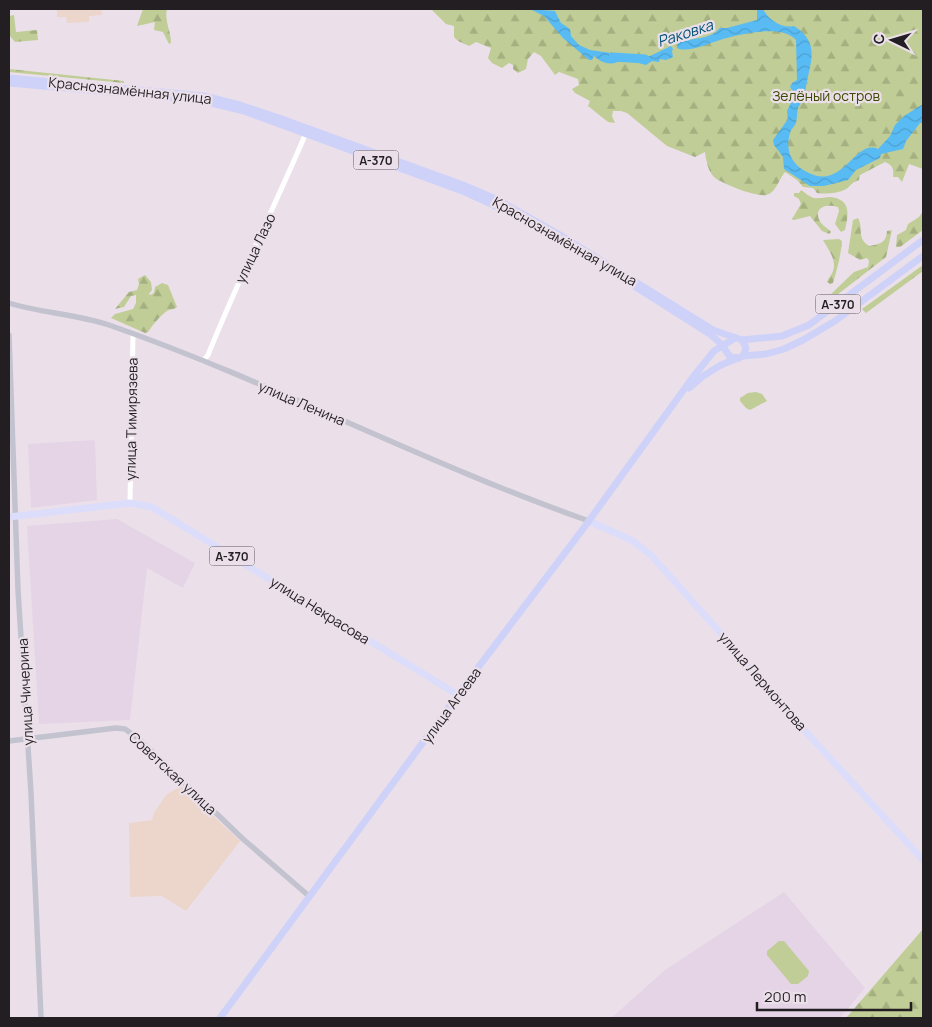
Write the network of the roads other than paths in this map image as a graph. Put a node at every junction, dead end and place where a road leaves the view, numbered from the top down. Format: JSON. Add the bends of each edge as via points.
{"nodes":[{"id":1,"x":9,"y":78,"type":"edge"},
{"id":2,"x":9,"y":83,"type":"edge"},
{"id":3,"x":240,"y":107,"type":"junction"},
{"id":4,"x":306,"y":133,"type":"junction"},
{"id":5,"x":362,"y":151,"type":"junction"},
{"id":6,"x":487,"y":198,"type":"junction"},
{"id":7,"x":923,"y":240,"type":"edge"},
{"id":8,"x":923,"y":256,"type":"edge"},
{"id":9,"x":9,"y":303,"type":"edge"},
{"id":10,"x":9,"y":335,"type":"edge"},
{"id":11,"x":134,"y":335,"type":"junction"},
{"id":12,"x":738,"y":339,"type":"junction"},
{"id":13,"x":722,"y":345,"type":"junction"},
{"id":14,"x":741,"y":357,"type":"junction"},
{"id":15,"x":203,"y":362,"type":"junction"},
{"id":16,"x":683,"y":393,"type":"junction"},
{"id":17,"x":130,"y":503,"type":"junction"},
{"id":18,"x":12,"y":517,"type":"edge"},
{"id":19,"x":589,"y":521,"type":"junction"},
{"id":20,"x":458,"y":695,"type":"junction"},
{"id":21,"x":27,"y":739,"type":"junction"},
{"id":22,"x":9,"y":741,"type":"edge"},
{"id":23,"x":923,"y":860,"type":"edge"},
{"id":24,"x":309,"y":896,"type":"junction"},
{"id":25,"x":42,"y":1018,"type":"edge"},
{"id":26,"x":220,"y":1018,"type":"edge"}],
"edges":[{"from":1,"to":3,"type":"highway","name":"Краснознамённая улица","number":"А-370","via":[[204,96]]},
{"from":2,"to":3,"type":"highway","name":"Краснознамённая улица","number":"А-370","via":[[199,100]]},
{"from":3,"to":4,"type":"highway","name":"Краснознамённая улица","number":"А-370"},
{"from":3,"to":5,"type":"highway","name":"Краснознамённая улица","number":"А-370"},
{"from":4,"to":5,"type":"highway","name":"Краснознамённая улица","number":"А-370"},
{"from":4,"to":15,"type":"street","name":"улица Лазо"},
{"from":5,"to":6,"type":"highway","name":"Краснознамённая улица","number":"А-370"},
{"from":6,"to":12,"type":"highway","name":"Краснознамённая улица","number":"А-370","via":[[530,216],[713,330]]},
{"from":6,"to":13,"type":"highway","name":"Краснознамённая улица","number":"А-370","via":[[546,231],[702,329]]},
{"from":7,"to":12,"type":"highway","number":"А-370","via":[[809,325],[782,336]]},
{"from":8,"to":14,"type":"highway","number":"А-370","via":[[803,340],[784,349]]},
{"from":9,"to":11,"type":"main road","name":"улица Ленина","via":[[80,317]]},
{"from":10,"to":18,"type":"main road","name":"улица Чичерина"},
{"from":11,"to":15,"type":"main road","name":"улица Ленина"},
{"from":11,"to":17,"type":"street","name":"улица Тимирязева"},
{"from":12,"to":13,"type":"highway","number":"А-370"},
{"from":12,"to":14,"type":"highway","via":[[746,344]]},
{"from":13,"to":14,"type":"highway","number":"А-370","via":[[730,357]]},
{"from":13,"to":16,"type":"highway","name":"улица Агеева","number":"А-370"},
{"from":14,"to":16,"type":"highway","name":"улица Агеева","number":"А-370","via":[[711,371]]},
{"from":15,"to":19,"type":"main road","name":"улица Ленина"},
{"from":16,"to":19,"type":"highway","name":"улица Агеева","number":"А-370"},
{"from":17,"to":18,"type":"main road","name":"улица Некрасова","number":"А-370"},
{"from":17,"to":20,"type":"main road","name":"улица Некрасова","number":"А-370","via":[[152,507]]},
{"from":18,"to":21,"type":"main road","name":"улица Чичерина"},
{"from":19,"to":20,"type":"highway","name":"улица Агеева","number":"А-370"},
{"from":19,"to":23,"type":"main road","name":"улица Лермонтова","via":[[651,554],[755,676]]},
{"from":20,"to":24,"type":"highway","name":"улица Агеева"},
{"from":21,"to":22,"type":"main road","name":"Советская улица"},
{"from":21,"to":24,"type":"main road","name":"Советская улица","via":[[125,729]]},
{"from":21,"to":25,"type":"main road","name":"улица Чичерина"},
{"from":24,"to":26,"type":"highway","name":"улица Агеева"}]}
